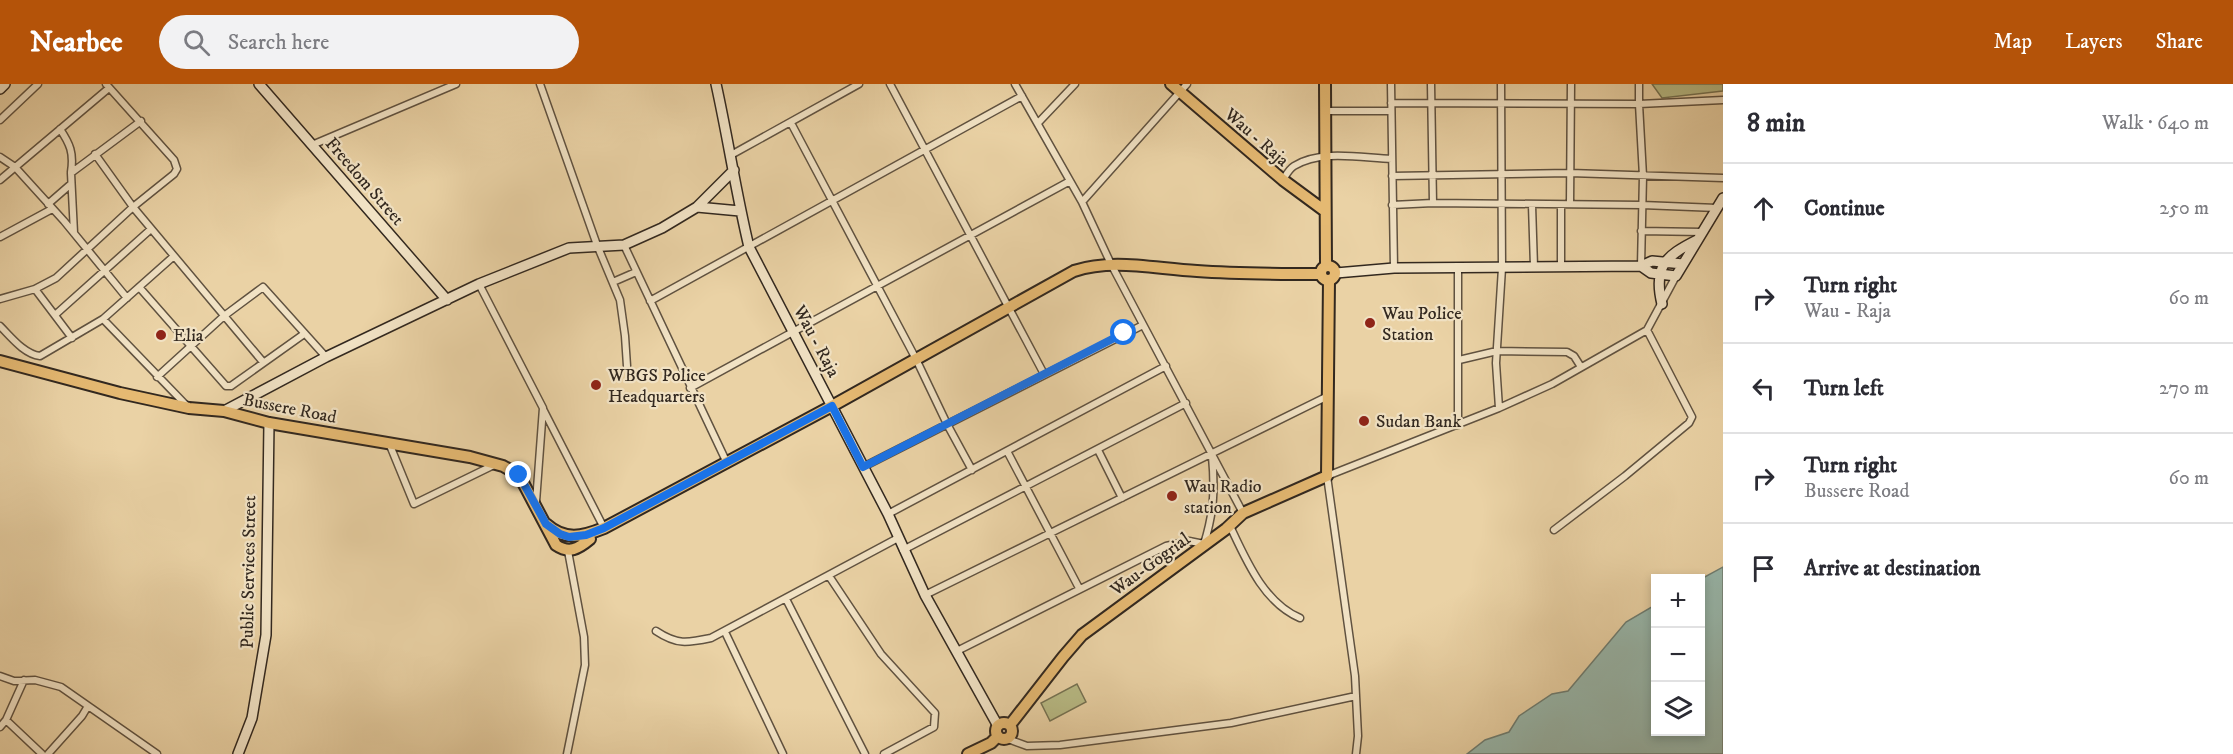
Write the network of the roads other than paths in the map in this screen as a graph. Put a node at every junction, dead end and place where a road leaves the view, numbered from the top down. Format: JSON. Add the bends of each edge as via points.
{"nodes":[{"id":1,"x":5,"y":84,"type":"edge"},
{"id":2,"x":38,"y":84,"type":"edge"},
{"id":3,"x":259,"y":84,"type":"edge"},
{"id":4,"x":456,"y":84,"type":"edge"},
{"id":5,"x":540,"y":84,"type":"edge"},
{"id":6,"x":716,"y":84,"type":"edge"},
{"id":7,"x":859,"y":84,"type":"edge"},
{"id":8,"x":890,"y":84,"type":"edge"},
{"id":9,"x":1015,"y":84,"type":"edge"},
{"id":10,"x":1075,"y":84,"type":"edge"},
{"id":11,"x":1171,"y":84,"type":"edge"},
{"id":12,"x":1325,"y":84,"type":"edge"},
{"id":13,"x":1391,"y":84,"type":"edge"},
{"id":14,"x":1431,"y":84,"type":"edge"},
{"id":15,"x":1501,"y":84,"type":"edge"},
{"id":16,"x":1571,"y":84,"type":"edge"},
{"id":17,"x":1639,"y":84,"type":"edge"},
{"id":18,"x":107,"y":86,"type":"edge"},
{"id":19,"x":1184,"y":88,"type":"edge"},
{"id":20,"x":0,"y":89,"type":"edge"},
{"id":21,"x":1022,"y":96,"type":"junction"},
{"id":22,"x":1723,"y":100,"type":"edge"},
{"id":23,"x":1391,"y":103,"type":"junction"},
{"id":24,"x":1431,"y":103,"type":"junction"},
{"id":25,"x":1501,"y":103,"type":"junction"},
{"id":26,"x":1571,"y":104,"type":"junction"},
{"id":27,"x":1639,"y":104,"type":"junction"},
{"id":28,"x":1325,"y":111,"type":"junction"},
{"id":29,"x":1391,"y":111,"type":"junction"},
{"id":30,"x":0,"y":120,"type":"edge"},
{"id":31,"x":141,"y":121,"type":"junction"},
{"id":32,"x":791,"y":123,"type":"junction"},
{"id":33,"x":1038,"y":123,"type":"junction"},
{"id":34,"x":60,"y":129,"type":"junction"},
{"id":35,"x":312,"y":145,"type":"junction"},
{"id":36,"x":926,"y":148,"type":"junction"},
{"id":37,"x":95,"y":154,"type":"junction"},
{"id":38,"x":731,"y":155,"type":"junction"},
{"id":39,"x":0,"y":157,"type":"edge"},
{"id":40,"x":1325,"y":157,"type":"junction"},
{"id":41,"x":1392,"y":159,"type":"junction"},
{"id":42,"x":15,"y":167,"type":"junction"},
{"id":43,"x":734,"y":170,"type":"junction"},
{"id":44,"x":1570,"y":172,"type":"junction"},
{"id":45,"x":71,"y":173,"type":"junction"},
{"id":46,"x":1503,"y":175,"type":"junction"},
{"id":47,"x":1392,"y":176,"type":"junction"},
{"id":48,"x":1432,"y":176,"type":"junction"},
{"id":49,"x":1643,"y":176,"type":"junction"},
{"id":50,"x":1723,"y":178,"type":"edge"},
{"id":51,"x":0,"y":180,"type":"edge"},
{"id":52,"x":1282,"y":180,"type":"junction"},
{"id":53,"x":1070,"y":181,"type":"junction"},
{"id":54,"x":71,"y":184,"type":"junction"},
{"id":55,"x":1723,"y":198,"type":"edge"},
{"id":56,"x":832,"y":202,"type":"junction"},
{"id":57,"x":1082,"y":202,"type":"junction"},
{"id":58,"x":1433,"y":203,"type":"junction"},
{"id":59,"x":1502,"y":204,"type":"junction"},
{"id":60,"x":1570,"y":204,"type":"junction"},
{"id":61,"x":1532,"y":205,"type":"junction"},
{"id":62,"x":1561,"y":205,"type":"junction"},
{"id":63,"x":1642,"y":205,"type":"junction"},
{"id":64,"x":50,"y":206,"type":"junction"},
{"id":65,"x":1392,"y":206,"type":"junction"},
{"id":66,"x":133,"y":207,"type":"junction"},
{"id":67,"x":697,"y":207,"type":"junction"},
{"id":68,"x":1717,"y":208,"type":"junction"},
{"id":69,"x":740,"y":211,"type":"junction"},
{"id":70,"x":1325,"y":211,"type":"junction"},
{"id":71,"x":151,"y":229,"type":"junction"},
{"id":72,"x":1641,"y":231,"type":"junction"},
{"id":73,"x":74,"y":234,"type":"junction"},
{"id":74,"x":972,"y":235,"type":"junction"},
{"id":75,"x":1700,"y":236,"type":"junction"},
{"id":76,"x":0,"y":237,"type":"edge"},
{"id":77,"x":597,"y":245,"type":"junction"},
{"id":78,"x":624,"y":245,"type":"junction"},
{"id":79,"x":749,"y":247,"type":"junction"},
{"id":80,"x":85,"y":249,"type":"junction"},
{"id":81,"x":174,"y":256,"type":"junction"},
{"id":82,"x":1664,"y":262,"type":"junction"},
{"id":83,"x":1111,"y":264,"type":"junction"},
{"id":84,"x":1683,"y":264,"type":"junction"},
{"id":85,"x":1641,"y":266,"type":"junction"},
{"id":86,"x":1534,"y":267,"type":"junction"},
{"id":87,"x":1561,"y":267,"type":"junction"},
{"id":88,"x":1394,"y":268,"type":"junction"},
{"id":89,"x":1458,"y":268,"type":"junction"},
{"id":90,"x":1502,"y":268,"type":"junction"},
{"id":91,"x":636,"y":272,"type":"junction"},
{"id":92,"x":104,"y":273,"type":"junction"},
{"id":93,"x":1328,"y":273,"type":"junction"},
{"id":94,"x":1659,"y":275,"type":"junction"},
{"id":95,"x":1676,"y":276,"type":"junction"},
{"id":96,"x":613,"y":282,"type":"junction"},
{"id":97,"x":479,"y":284,"type":"junction"},
{"id":98,"x":876,"y":286,"type":"junction"},
{"id":99,"x":139,"y":287,"type":"junction"},
{"id":100,"x":35,"y":289,"type":"junction"},
{"id":101,"x":127,"y":298,"type":"junction"},
{"id":102,"x":0,"y":299,"type":"edge"},
{"id":103,"x":447,"y":300,"type":"junction"},
{"id":104,"x":650,"y":301,"type":"junction"},
{"id":105,"x":1662,"y":304,"type":"junction"},
{"id":106,"x":1009,"y":308,"type":"junction"},
{"id":107,"x":55,"y":315,"type":"junction"},
{"id":108,"x":224,"y":316,"type":"junction"},
{"id":109,"x":104,"y":319,"type":"junction"},
{"id":110,"x":1143,"y":325,"type":"junction"},
{"id":111,"x":0,"y":326,"type":"edge"},
{"id":112,"x":1647,"y":330,"type":"junction"},
{"id":113,"x":793,"y":333,"type":"junction"},
{"id":114,"x":304,"y":334,"type":"junction"},
{"id":115,"x":72,"y":338,"type":"junction"},
{"id":116,"x":190,"y":346,"type":"junction"},
{"id":117,"x":1497,"y":351,"type":"junction"},
{"id":118,"x":326,"y":357,"type":"junction"},
{"id":119,"x":916,"y":359,"type":"junction"},
{"id":120,"x":1459,"y":360,"type":"junction"},
{"id":121,"x":0,"y":361,"type":"edge"},
{"id":122,"x":263,"y":362,"type":"junction"},
{"id":123,"x":627,"y":366,"type":"dead end"},
{"id":124,"x":1166,"y":366,"type":"junction"},
{"id":125,"x":1581,"y":367,"type":"junction"},
{"id":126,"x":1044,"y":374,"type":"junction"},
{"id":127,"x":157,"y":377,"type":"junction"},
{"id":128,"x":690,"y":388,"type":"junction"},
{"id":129,"x":1328,"y":396,"type":"junction"},
{"id":130,"x":1186,"y":403,"type":"junction"},
{"id":131,"x":832,"y":406,"type":"junction"},
{"id":132,"x":189,"y":408,"type":"junction"},
{"id":133,"x":543,"y":408,"type":"junction"},
{"id":134,"x":1499,"y":408,"type":"junction"},
{"id":135,"x":224,"y":411,"type":"junction"},
{"id":136,"x":269,"y":423,"type":"junction"},
{"id":137,"x":947,"y":424,"type":"junction"},
{"id":138,"x":1458,"y":425,"type":"junction"},
{"id":139,"x":389,"y":443,"type":"junction"},
{"id":140,"x":1098,"y":450,"type":"junction"},
{"id":141,"x":1007,"y":451,"type":"junction"},
{"id":142,"x":1212,"y":452,"type":"junction"},
{"id":143,"x":727,"y":463,"type":"junction"},
{"id":144,"x":497,"y":464,"type":"junction"},
{"id":145,"x":863,"y":467,"type":"junction"},
{"id":146,"x":972,"y":470,"type":"junction"},
{"id":147,"x":1327,"y":476,"type":"junction"},
{"id":148,"x":1026,"y":487,"type":"junction"},
{"id":149,"x":1122,"y":498,"type":"junction"},
{"id":150,"x":536,"y":504,"type":"junction"},
{"id":151,"x":1243,"y":513,"type":"junction"},
{"id":152,"x":888,"y":514,"type":"junction"},
{"id":153,"x":546,"y":524,"type":"junction"},
{"id":154,"x":1230,"y":526,"type":"junction"},
{"id":155,"x":604,"y":528,"type":"junction"},
{"id":156,"x":1554,"y":530,"type":"dead end"},
{"id":157,"x":1051,"y":533,"type":"junction"},
{"id":158,"x":586,"y":535,"type":"junction"},
{"id":159,"x":898,"y":538,"type":"junction"},
{"id":160,"x":1204,"y":544,"type":"junction"},
{"id":161,"x":903,"y":550,"type":"junction"},
{"id":162,"x":568,"y":551,"type":"junction"},
{"id":163,"x":829,"y":576,"type":"junction"},
{"id":164,"x":1079,"y":588,"type":"junction"},
{"id":165,"x":925,"y":595,"type":"junction"},
{"id":166,"x":786,"y":599,"type":"junction"},
{"id":167,"x":1300,"y":618,"type":"dead end"},
{"id":168,"x":656,"y":631,"type":"dead end"},
{"id":169,"x":725,"y":632,"type":"junction"},
{"id":170,"x":957,"y":651,"type":"junction"},
{"id":171,"x":0,"y":676,"type":"edge"},
{"id":172,"x":24,"y":680,"type":"junction"},
{"id":173,"x":1356,"y":696,"type":"junction"},
{"id":174,"x":88,"y":705,"type":"junction"},
{"id":175,"x":6,"y":720,"type":"junction"},
{"id":176,"x":0,"y":727,"type":"edge"},
{"id":177,"x":1001,"y":734,"type":"junction"},
{"id":178,"x":42,"y":754,"type":"edge"},
{"id":179,"x":48,"y":754,"type":"edge"},
{"id":180,"x":157,"y":754,"type":"edge"},
{"id":181,"x":238,"y":754,"type":"edge"},
{"id":182,"x":567,"y":754,"type":"edge"},
{"id":183,"x":783,"y":754,"type":"edge"},
{"id":184,"x":865,"y":754,"type":"edge"},
{"id":185,"x":884,"y":754,"type":"edge"},
{"id":186,"x":968,"y":754,"type":"edge"},
{"id":187,"x":1356,"y":754,"type":"edge"}],
"edges":[{"from":1,"to":20,"type":"street"},
{"from":2,"to":30,"type":"street"},
{"from":3,"to":35,"type":"street","name":"Freedom Street"},
{"from":4,"to":35,"type":"street"},
{"from":5,"to":77,"type":"street"},
{"from":6,"to":38,"type":"street","name":"Wau - Raja"},
{"from":7,"to":32,"type":"street"},
{"from":8,"to":36,"type":"street"},
{"from":9,"to":21,"type":"street"},
{"from":10,"to":33,"type":"street"},
{"from":11,"to":19,"type":"main road","name":"Wau - Raja"},
{"from":12,"to":28,"type":"main road"},
{"from":13,"to":23,"type":"street"},
{"from":14,"to":24,"type":"street"},
{"from":15,"to":25,"type":"street"},
{"from":16,"to":26,"type":"street"},
{"from":17,"to":27,"type":"street"},
{"from":18,"to":31,"type":"street"},
{"from":18,"to":34,"type":"street"},
{"from":19,"to":52,"type":"main road","name":"Wau - Raja"},
{"from":19,"to":57,"type":"street"},
{"from":21,"to":33,"type":"street"},
{"from":21,"to":36,"type":"street"},
{"from":22,"to":27,"type":"street"},
{"from":23,"to":24,"type":"street"},
{"from":23,"to":29,"type":"street"},
{"from":24,"to":25,"type":"street"},
{"from":24,"to":48,"type":"street"},
{"from":25,"to":26,"type":"street"},
{"from":25,"to":46,"type":"street"},
{"from":26,"to":27,"type":"street"},
{"from":26,"to":44,"type":"street"},
{"from":27,"to":49,"type":"street"},
{"from":28,"to":29,"type":"street"},
{"from":28,"to":40,"type":"main road"},
{"from":29,"to":41,"type":"street"},
{"from":31,"to":37,"type":"street"},
{"from":31,"to":66,"type":"street","via":[[177,169]]},
{"from":32,"to":38,"type":"street"},
{"from":32,"to":56,"type":"street"},
{"from":33,"to":53,"type":"street"},
{"from":34,"to":42,"type":"street"},
{"from":34,"to":45,"type":"street","via":[[71,145]]},
{"from":35,"to":103,"type":"street","name":"Freedom Street"},
{"from":36,"to":56,"type":"street"},
{"from":36,"to":74,"type":"street"},
{"from":37,"to":45,"type":"street"},
{"from":37,"to":66,"type":"street"},
{"from":38,"to":43,"type":"street","name":"Wau - Raja"},
{"from":39,"to":42,"type":"street"},
{"from":40,"to":41,"type":"street"},
{"from":40,"to":52,"type":"street","via":[[1292,167]]},
{"from":40,"to":70,"type":"main road"},
{"from":41,"to":47,"type":"street"},
{"from":42,"to":51,"type":"street"},
{"from":42,"to":64,"type":"street"},
{"from":43,"to":67,"type":"street"},
{"from":43,"to":69,"type":"street","name":"Wau - Raja"},
{"from":44,"to":46,"type":"street"},
{"from":44,"to":49,"type":"street"},
{"from":44,"to":60,"type":"street"},
{"from":45,"to":54,"type":"street"},
{"from":46,"to":48,"type":"street"},
{"from":46,"to":59,"type":"street"},
{"from":47,"to":48,"type":"street"},
{"from":47,"to":65,"type":"street"},
{"from":48,"to":58,"type":"street"},
{"from":49,"to":50,"type":"street"},
{"from":49,"to":63,"type":"street"},
{"from":52,"to":70,"type":"main road","name":"Wau - Raja"},
{"from":53,"to":57,"type":"street"},
{"from":53,"to":74,"type":"street"},
{"from":54,"to":64,"type":"street"},
{"from":54,"to":73,"type":"street"},
{"from":55,"to":68,"type":"street"},
{"from":56,"to":79,"type":"street"},
{"from":56,"to":98,"type":"street"},
{"from":57,"to":83,"type":"street"},
{"from":58,"to":59,"type":"street"},
{"from":58,"to":65,"type":"street"},
{"from":59,"to":61,"type":"street"},
{"from":59,"to":90,"type":"street"},
{"from":60,"to":62,"type":"street"},
{"from":60,"to":63,"type":"street"},
{"from":61,"to":62,"type":"street"},
{"from":61,"to":86,"type":"street"},
{"from":62,"to":87,"type":"street"},
{"from":63,"to":68,"type":"street"},
{"from":63,"to":72,"type":"street"},
{"from":64,"to":73,"type":"street"},
{"from":64,"to":76,"type":"street"},
{"from":65,"to":88,"type":"street"},
{"from":66,"to":71,"type":"street"},
{"from":66,"to":80,"type":"street"},
{"from":67,"to":69,"type":"street"},
{"from":67,"to":78,"type":"street"},
{"from":68,"to":75,"type":"street"},
{"from":69,"to":79,"type":"street","name":"Wau - Raja"},
{"from":70,"to":93,"type":"main road"},
{"from":71,"to":81,"type":"street"},
{"from":71,"to":92,"type":"street"},
{"from":72,"to":75,"type":"street"},
{"from":72,"to":85,"type":"street"},
{"from":73,"to":80,"type":"street"},
{"from":74,"to":98,"type":"street"},
{"from":74,"to":106,"type":"street"},
{"from":75,"to":82,"type":"street"},
{"from":75,"to":84,"type":"street"},
{"from":77,"to":78,"type":"street"},
{"from":77,"to":96,"type":"street"},
{"from":77,"to":97,"type":"street","via":[[568,248]]},
{"from":78,"to":91,"type":"street"},
{"from":79,"to":104,"type":"street"},
{"from":79,"to":113,"type":"street","name":"Wau - Raja"},
{"from":80,"to":92,"type":"street"},
{"from":80,"to":100,"type":"street","via":[[56,278]]},
{"from":81,"to":99,"type":"street"},
{"from":81,"to":108,"type":"street"},
{"from":82,"to":84,"type":"street"},
{"from":82,"to":85,"type":"street","via":[[1652,261]]},
{"from":82,"to":94,"type":"street"},
{"from":83,"to":93,"type":"main road","via":[[1198,272]]},
{"from":83,"to":106,"type":"main road","via":[[1074,271]]},
{"from":83,"to":110,"type":"street"},
{"from":84,"to":95,"type":"street"},
{"from":85,"to":87,"type":"street"},
{"from":85,"to":94,"type":"street"},
{"from":86,"to":87,"type":"street"},
{"from":86,"to":90,"type":"street"},
{"from":88,"to":89,"type":"street"},
{"from":88,"to":93,"type":"street"},
{"from":89,"to":90,"type":"street"},
{"from":89,"to":120,"type":"street"},
{"from":90,"to":117,"type":"street"},
{"from":91,"to":96,"type":"street"},
{"from":91,"to":104,"type":"street"},
{"from":92,"to":101,"type":"street"},
{"from":92,"to":107,"type":"street"},
{"from":93,"to":129,"type":"main road"},
{"from":94,"to":95,"type":"street"},
{"from":94,"to":105,"type":"street"},
{"from":95,"to":105,"type":"street"},
{"from":96,"to":123,"type":"street","via":[[623,315]]},
{"from":97,"to":103,"type":"street"},
{"from":97,"to":133,"type":"street"},
{"from":98,"to":113,"type":"street"},
{"from":98,"to":119,"type":"street"},
{"from":99,"to":101,"type":"street"},
{"from":99,"to":116,"type":"street"},
{"from":100,"to":102,"type":"street"},
{"from":100,"to":107,"type":"street"},
{"from":101,"to":109,"type":"street"},
{"from":103,"to":118,"type":"street"},
{"from":104,"to":128,"type":"street"},
{"from":105,"to":112,"type":"street"},
{"from":106,"to":119,"type":"main road"},
{"from":106,"to":126,"type":"street"},
{"from":107,"to":115,"type":"street"},
{"from":108,"to":114,"type":"street","via":[[263,287]]},
{"from":108,"to":116,"type":"street"},
{"from":108,"to":122,"type":"street"},
{"from":109,"to":115,"type":"street"},
{"from":109,"to":127,"type":"street"},
{"from":110,"to":124,"type":"street"},
{"from":110,"to":126,"type":"street"},
{"from":111,"to":115,"type":"street","via":[[33,355],[40,356]]},
{"from":112,"to":125,"type":"street"},
{"from":112,"to":156,"type":"street","via":[[1692,417],[1625,476]]},
{"from":113,"to":128,"type":"street"},
{"from":113,"to":131,"type":"street","name":"Wau - Raja"},
{"from":114,"to":118,"type":"street"},
{"from":114,"to":122,"type":"street"},
{"from":116,"to":122,"type":"street","via":[[226,386]]},
{"from":116,"to":127,"type":"street"},
{"from":117,"to":120,"type":"street"},
{"from":117,"to":125,"type":"street","via":[[1567,352]]},
{"from":117,"to":134,"type":"street"},
{"from":118,"to":135,"type":"street"},
{"from":119,"to":131,"type":"main road"},
{"from":119,"to":137,"type":"street"},
{"from":120,"to":138,"type":"street"},
{"from":121,"to":132,"type":"main road","name":"Bussere Road"},
{"from":124,"to":130,"type":"street"},
{"from":124,"to":141,"type":"street"},
{"from":125,"to":134,"type":"street"},
{"from":126,"to":137,"type":"street"},
{"from":127,"to":132,"type":"street"},
{"from":128,"to":143,"type":"street"},
{"from":129,"to":142,"type":"street"},
{"from":129,"to":147,"type":"main road"},
{"from":130,"to":140,"type":"street"},
{"from":130,"to":142,"type":"street"},
{"from":131,"to":143,"type":"main road"},
{"from":131,"to":145,"type":"street","name":"Wau - Raja"},
{"from":132,"to":135,"type":"main road","name":"Bussere Road"},
{"from":133,"to":150,"type":"street"},
{"from":133,"to":155,"type":"street"},
{"from":134,"to":138,"type":"street"},
{"from":135,"to":136,"type":"main road","name":"Bussere Road"},
{"from":136,"to":139,"type":"main road","name":"Bussere Road"},
{"from":136,"to":181,"type":"street","name":"Public Services Street","via":[[266,635],[252,718]]},
{"from":137,"to":145,"type":"street"},
{"from":137,"to":146,"type":"street"},
{"from":138,"to":147,"type":"street"},
{"from":139,"to":144,"type":"main road","name":"Bussere Road"},
{"from":139,"to":144,"type":"street","via":[[414,504]]},
{"from":140,"to":148,"type":"street"},
{"from":140,"to":149,"type":"street"},
{"from":141,"to":146,"type":"street"},
{"from":141,"to":148,"type":"street"},
{"from":142,"to":149,"type":"street"},
{"from":142,"to":151,"type":"street"},
{"from":142,"to":160,"type":"street","via":[[1215,497]]},
{"from":143,"to":155,"type":"main road"},
{"from":144,"to":150,"type":"main road","name":"Bussere Road","via":[[519,475]]},
{"from":145,"to":152,"type":"street","name":"Wau - Raja"},
{"from":146,"to":152,"type":"street"},
{"from":147,"to":151,"type":"main road","name":"Wau-Gogrial"},
{"from":147,"to":173,"type":"street"},
{"from":148,"to":157,"type":"street"},
{"from":148,"to":161,"type":"street"},
{"from":149,"to":157,"type":"street"},
{"from":150,"to":153,"type":"main road","name":"Bussere Road"},
{"from":151,"to":154,"type":"main road","name":"Wau-Gogrial"},
{"from":152,"to":159,"type":"street","name":"Wau - Raja"},
{"from":153,"to":158,"type":"main road","via":[[569,537]]},
{"from":153,"to":162,"type":"main road","name":"Bussere Road","via":[[556,545]]},
{"from":154,"to":160,"type":"main road","name":"Wau-Gogrial"},
{"from":154,"to":167,"type":"street","via":[[1265,590],[1286,612]]},
{"from":155,"to":158,"type":"main road"},
{"from":157,"to":164,"type":"street"},
{"from":157,"to":165,"type":"street"},
{"from":158,"to":162,"type":"main road","via":[[590,539]]},
{"from":159,"to":161,"type":"street","name":"Wau - Raja"},
{"from":159,"to":163,"type":"street"},
{"from":160,"to":164,"type":"street","via":[[1189,541],[1166,546]]},
{"from":160,"to":177,"type":"main road","name":"Wau-Gogrial","via":[[1082,635],[1010,725],[1013,733]]},
{"from":161,"to":165,"type":"street","name":"Wau - Raja"},
{"from":162,"to":182,"type":"street","via":[[585,665]]},
{"from":163,"to":166,"type":"street"},
{"from":163,"to":185,"type":"street","via":[[881,654],[935,713],[934,727]]},
{"from":164,"to":170,"type":"street"},
{"from":165,"to":170,"type":"street","name":"Wau - Raja"},
{"from":166,"to":169,"type":"street"},
{"from":166,"to":184,"type":"street"},
{"from":168,"to":169,"type":"street","via":[[674,642],[685,643]]},
{"from":169,"to":183,"type":"street"},
{"from":170,"to":177,"type":"street","name":"Wau - Raja"},
{"from":171,"to":172,"type":"street"},
{"from":172,"to":174,"type":"street","via":[[49,682]]},
{"from":172,"to":175,"type":"street"},
{"from":173,"to":177,"type":"street","via":[[1231,723],[1060,745],[1027,746]]},
{"from":173,"to":187,"type":"street"},
{"from":174,"to":179,"type":"street"},
{"from":174,"to":180,"type":"street"},
{"from":175,"to":176,"type":"street"},
{"from":175,"to":178,"type":"street"},
{"from":177,"to":186,"type":"main road"}]}
